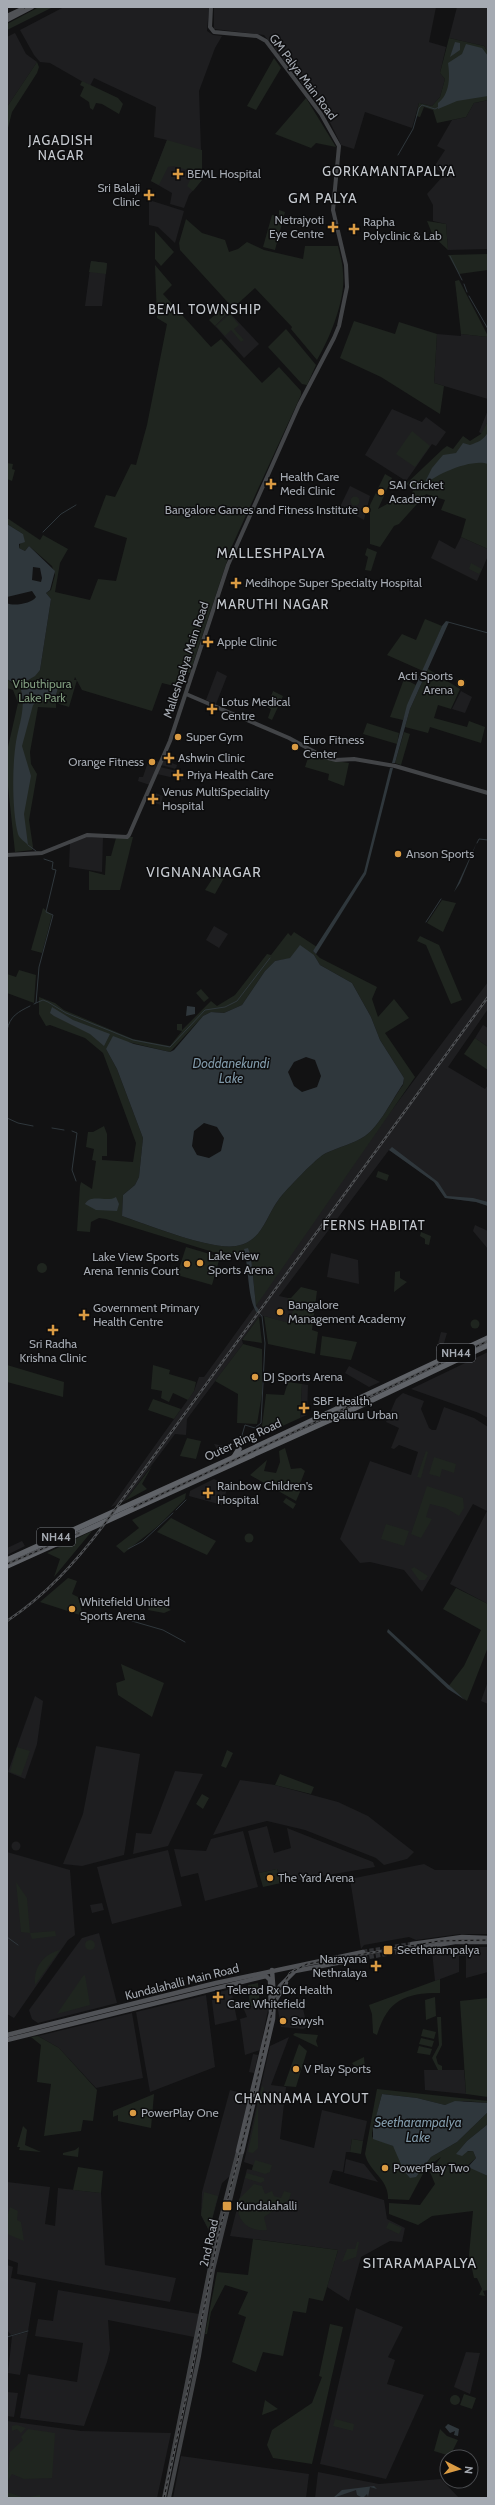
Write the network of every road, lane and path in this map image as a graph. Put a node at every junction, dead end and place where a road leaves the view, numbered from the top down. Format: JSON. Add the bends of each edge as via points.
{"nodes":[{"id":1,"x":25,"y":7,"type":"edge"},
{"id":2,"x":32,"y":7,"type":"edge"},
{"id":3,"x":211,"y":7,"type":"edge"},
{"id":4,"x":16,"y":11,"type":"edge"},
{"id":5,"x":7,"y":16,"type":"edge"},
{"id":6,"x":7,"y":20,"type":"edge"},
{"id":7,"x":342,"y":246,"type":"junction"},
{"id":8,"x":323,"y":361,"type":"joint"},
{"id":9,"x":315,"y":372,"type":"junction"},
{"id":10,"x":186,"y":694,"type":"junction"},
{"id":11,"x":488,"y":793,"type":"edge"},
{"id":12,"x":7,"y":855,"type":"edge"},
{"id":13,"x":488,"y":1338,"type":"edge"},
{"id":14,"x":488,"y":1345,"type":"edge"},
{"id":15,"x":239,"y":1449,"type":"dead end"},
{"id":16,"x":234,"y":1457,"type":"junction"},
{"id":17,"x":200,"y":1483,"type":"dead end"},
{"id":18,"x":189,"y":1486,"type":"junction"},
{"id":19,"x":7,"y":1560,"type":"edge"},
{"id":20,"x":7,"y":1566,"type":"edge"},
{"id":21,"x":488,"y":1938,"type":"edge"},
{"id":22,"x":488,"y":1942,"type":"edge"},
{"id":23,"x":362,"y":1952,"type":"tunnel mouth"},
{"id":24,"x":364,"y":1958,"type":"tunnel mouth"},
{"id":25,"x":286,"y":1967,"type":"junction"},
{"id":26,"x":272,"y":1970,"type":"junction"},
{"id":27,"x":297,"y":1970,"type":"junction"},
{"id":28,"x":266,"y":1976,"type":"joint"},
{"id":29,"x":191,"y":1991,"type":"junction"},
{"id":30,"x":274,"y":2000,"type":"junction"},
{"id":31,"x":41,"y":2029,"type":"junction"},
{"id":32,"x":7,"y":2035,"type":"edge"},
{"id":33,"x":7,"y":2040,"type":"edge"},
{"id":34,"x":240,"y":2152,"type":"junction"},
{"id":35,"x":201,"y":2343,"type":"junction"},
{"id":36,"x":195,"y":2345,"type":"junction"},
{"id":37,"x":200,"y":2349,"type":"junction"},
{"id":38,"x":164,"y":2498,"type":"edge"},
{"id":39,"x":169,"y":2498,"type":"edge"}],
"edges":[{"from":1,"to":4,"type":"main road"},
{"from":2,"to":4,"type":"main road"},
{"from":3,"to":7,"type":"main road","name":"GM Palya Main Road","via":[[210,27],[213,31],[264,39],[330,128],[339,146],[333,210]]},
{"from":4,"to":5,"type":"main road"},
{"from":4,"to":6,"type":"main road"},
{"from":7,"to":8,"type":"main road","name":"GM Palya Main Road","via":[[347,287],[339,326]]},
{"from":7,"to":9,"type":"main road","via":[[345,276],[341,306],[335,332]]},
{"from":8,"to":9,"type":"main road","name":"Malleshpalya Main Road"},
{"from":9,"to":10,"type":"main road","name":"Malleshpalya Main Road","via":[[228,565]]},
{"from":10,"to":11,"type":"main road","via":[[289,738],[324,757],[393,766]]},
{"from":10,"to":12,"type":"main road","name":"Malleshpalya Main Road","via":[[166,749],[127,837],[87,835],[42,853]]},
{"from":13,"to":16,"type":"highway","name":"Outer Ring Road","number":"NH44"},
{"from":14,"to":18,"type":"highway","name":"Outer Ring Road","number":"NH44"},
{"from":15,"to":16,"type":"highway"},
{"from":16,"to":19,"type":"highway","name":"Outer Ring Road","number":"NH44"},
{"from":17,"to":18,"type":"highway"},
{"from":18,"to":20,"type":"highway","name":"Outer Ring Road","number":"NH44"},
{"from":21,"to":22,"type":"main road","via":[[462,1937],[413,1947],[455,1942]]},
{"from":23,"to":25,"type":"main road","name":"Kundalahalli Main Road"},
{"from":24,"to":27,"type":"main road"},
{"from":25,"to":26,"type":"main road","name":"Kundalahalli Main Road"},
{"from":25,"to":27,"type":"main road","via":[[287,1972]]},
{"from":26,"to":29,"type":"main road","name":"Kundalahalli Main Road"},
{"from":26,"to":30,"type":"main road","name":"2nd Road"},
{"from":27,"to":30,"type":"main road","via":[[280,1986]]},
{"from":28,"to":29,"type":"main road","name":"Kundalahalli Main Road"},
{"from":28,"to":34,"type":"main road","name":"2nd Road","via":[[270,1980],[271,2013]]},
{"from":29,"to":31,"type":"main road","name":"Kundalahalli Main Road"},
{"from":30,"to":34,"type":"main road","name":"2nd Road","via":[[272,2026]]},
{"from":31,"to":32,"type":"main road","name":"Kundalahalli Main Road"},
{"from":31,"to":33,"type":"main road","name":"Kundalahalli Main Road"},
{"from":34,"to":35,"type":"main road","name":"2nd Road","via":[[216,2257]]},
{"from":34,"to":36,"type":"main road","name":"2nd Road","via":[[216,2237]]},
{"from":35,"to":36,"type":"main road"},
{"from":35,"to":37,"type":"main road","name":"2nd Road"},
{"from":36,"to":37,"type":"main road"},
{"from":36,"to":38,"type":"main road","name":"2nd Road"},
{"from":37,"to":39,"type":"main road","name":"2nd Road"}]}
